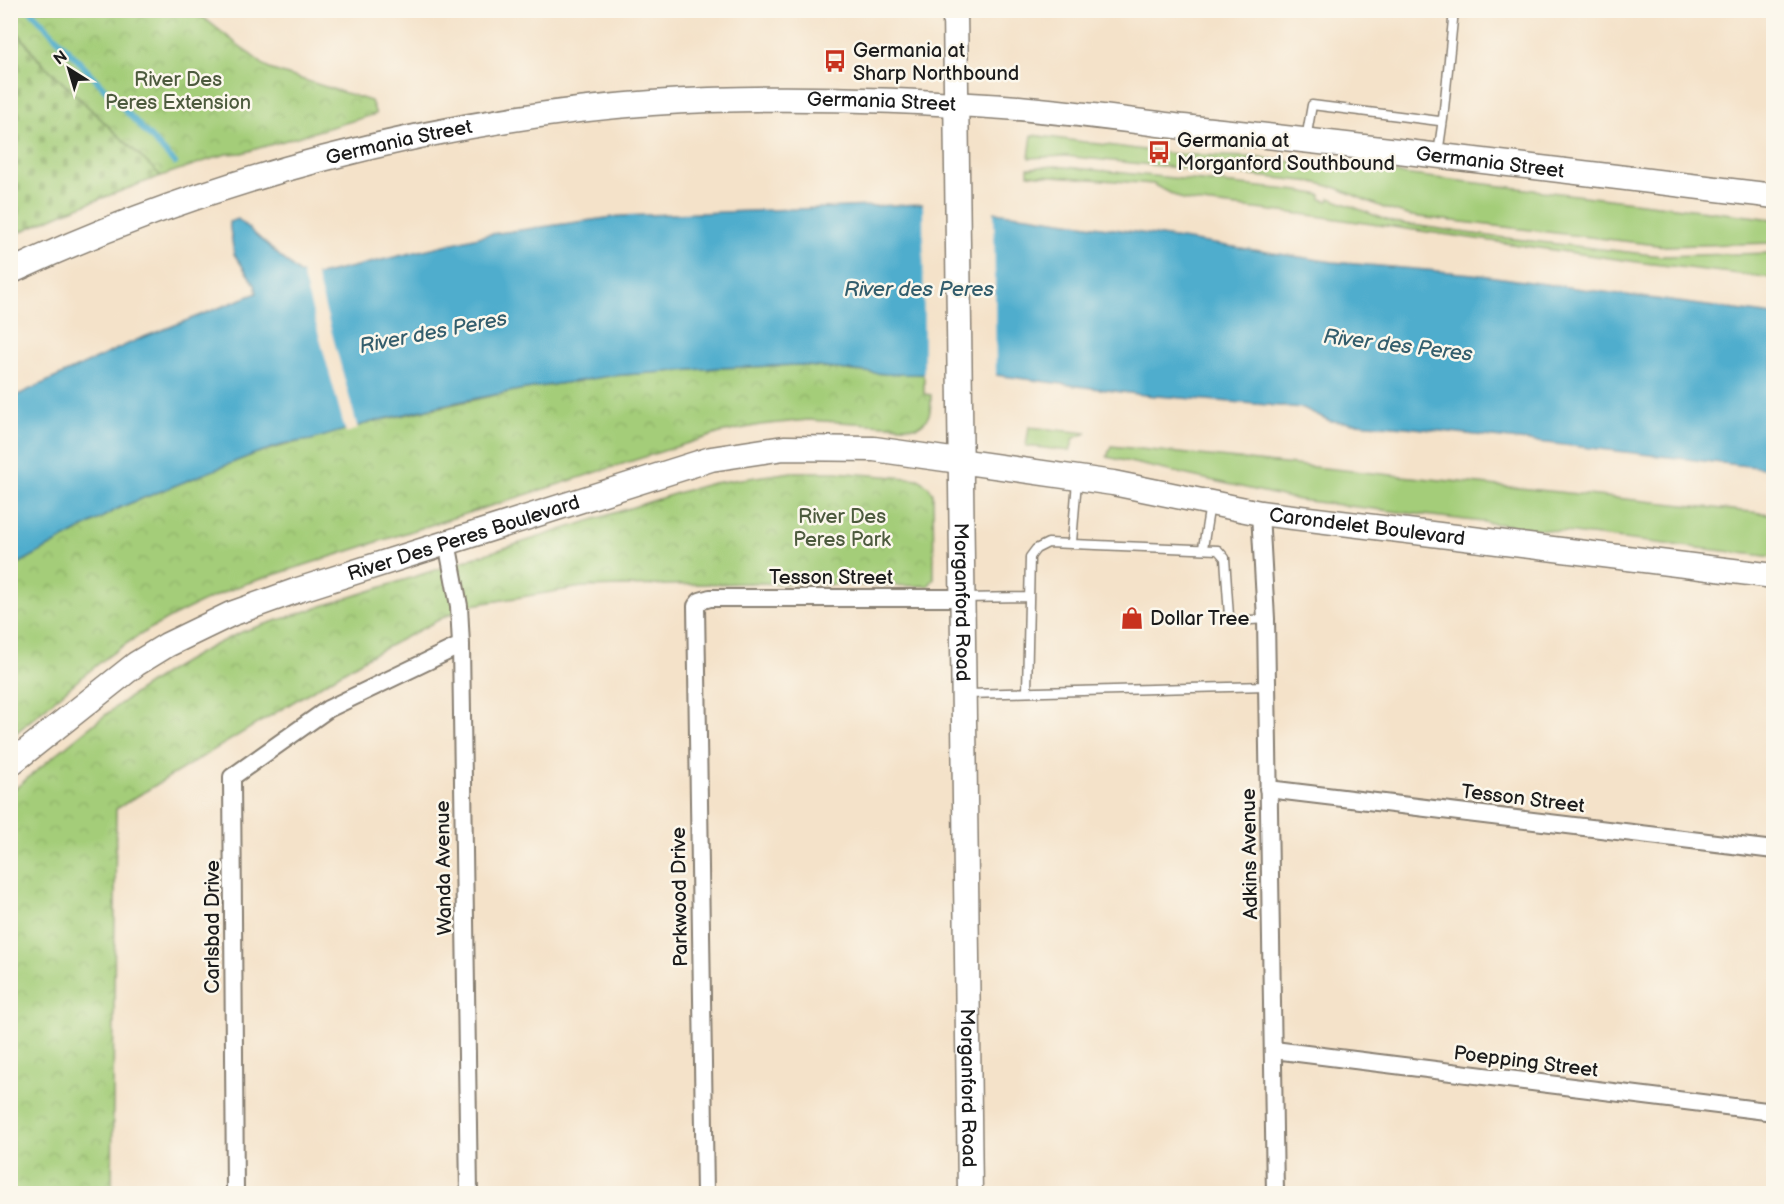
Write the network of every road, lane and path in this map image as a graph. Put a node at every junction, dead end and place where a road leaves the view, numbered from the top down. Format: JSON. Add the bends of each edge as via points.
{"nodes":[{"id":1,"x":955,"y":10,"type":"edge"},
{"id":2,"x":1454,"y":10,"type":"edge"},
{"id":3,"x":956,"y":104,"type":"junction"},
{"id":4,"x":1443,"y":119,"type":"junction"},
{"id":5,"x":1306,"y":140,"type":"junction"},
{"id":6,"x":1438,"y":156,"type":"junction"},
{"id":7,"x":1773,"y":196,"type":"edge"},
{"id":8,"x":10,"y":272,"type":"edge"},
{"id":9,"x":961,"y":461,"type":"junction"},
{"id":10,"x":1078,"y":478,"type":"junction"},
{"id":11,"x":1210,"y":503,"type":"junction"},
{"id":12,"x":1260,"y":513,"type":"junction"},
{"id":13,"x":447,"y":542,"type":"junction"},
{"id":14,"x":1072,"y":542,"type":"junction"},
{"id":15,"x":1203,"y":548,"type":"junction"},
{"id":16,"x":1773,"y":576,"type":"edge"},
{"id":17,"x":1028,"y":597,"type":"junction"},
{"id":18,"x":963,"y":598,"type":"junction"},
{"id":19,"x":700,"y":601,"type":"joint"},
{"id":20,"x":1266,"y":619,"type":"junction"},
{"id":21,"x":461,"y":645,"type":"junction"},
{"id":22,"x":1266,"y":686,"type":"junction"},
{"id":23,"x":1027,"y":692,"type":"junction"},
{"id":24,"x":964,"y":694,"type":"junction"},
{"id":25,"x":10,"y":764,"type":"edge"},
{"id":26,"x":1268,"y":789,"type":"junction"},
{"id":27,"x":1773,"y":850,"type":"edge"},
{"id":28,"x":1274,"y":1050,"type":"junction"},
{"id":29,"x":1773,"y":1112,"type":"edge"},
{"id":30,"x":235,"y":1194,"type":"edge"},
{"id":31,"x":469,"y":1194,"type":"edge"},
{"id":32,"x":705,"y":1194,"type":"edge"},
{"id":33,"x":970,"y":1194,"type":"edge"},
{"id":34,"x":1275,"y":1194,"type":"edge"}],
"edges":[{"from":1,"to":3,"type":"main road","name":"Morganford Road"},
{"from":2,"to":4,"type":"lane"},
{"from":3,"to":5,"type":"main road","name":"Germania Street"},
{"from":3,"to":8,"type":"main road","name":"Germania Street","via":[[794,100],[650,103],[477,126],[388,144],[262,177],[112,229]]},
{"from":3,"to":9,"type":"main road","name":"Morganford Road"},
{"from":4,"to":5,"type":"lane","via":[[1312,105]]},
{"from":4,"to":6,"type":"lane"},
{"from":5,"to":6,"type":"main road","name":"Germania Street"},
{"from":6,"to":7,"type":"main road","name":"Germania Street"},
{"from":9,"to":10,"type":"main road","name":"Carondelet Boulevard"},
{"from":9,"to":13,"type":"main road","name":"River Des Peres Boulevard","via":[[832,447],[732,455]]},
{"from":9,"to":18,"type":"main road","name":"Morganford Road"},
{"from":10,"to":11,"type":"main road","name":"Carondelet Boulevard"},
{"from":10,"to":14,"type":"lane"},
{"from":11,"to":12,"type":"main road","name":"Carondelet Boulevard"},
{"from":11,"to":15,"type":"lane"},
{"from":12,"to":16,"type":"main road","name":"Carondelet Boulevard"},
{"from":12,"to":20,"type":"street","name":"Adkins Avenue"},
{"from":13,"to":21,"type":"street","name":"Wanda Avenue","via":[[459,606]]},
{"from":13,"to":25,"type":"main road","name":"River Des Peres Boulevard","via":[[272,599],[198,629],[136,664]]},
{"from":14,"to":15,"type":"lane"},
{"from":14,"to":17,"type":"lane","via":[[1048,543],[1036,549],[1030,557]]},
{"from":15,"to":20,"type":"lane","via":[[1218,550],[1225,558],[1229,616],[1236,621]]},
{"from":17,"to":18,"type":"lane"},
{"from":17,"to":23,"type":"lane"},
{"from":18,"to":19,"type":"street","name":"Tesson Street"},
{"from":18,"to":24,"type":"main road","name":"Morganford Road"},
{"from":19,"to":32,"type":"street","name":"Parkwood Drive","via":[[695,611]]},
{"from":20,"to":22,"type":"street","name":"Adkins Avenue"},
{"from":21,"to":30,"type":"street","name":"Carlsbad Drive","via":[[328,709],[232,777]]},
{"from":21,"to":31,"type":"street","name":"Wanda Avenue"},
{"from":22,"to":23,"type":"lane"},
{"from":22,"to":26,"type":"street","name":"Adkins Avenue"},
{"from":23,"to":24,"type":"lane"},
{"from":24,"to":33,"type":"main road","name":"Morganford Road"},
{"from":26,"to":27,"type":"street","name":"Tesson Street"},
{"from":26,"to":28,"type":"street","name":"Adkins Avenue"},
{"from":28,"to":29,"type":"street","name":"Poepping Street"},
{"from":28,"to":34,"type":"street","name":"Adkins Avenue"}]}
